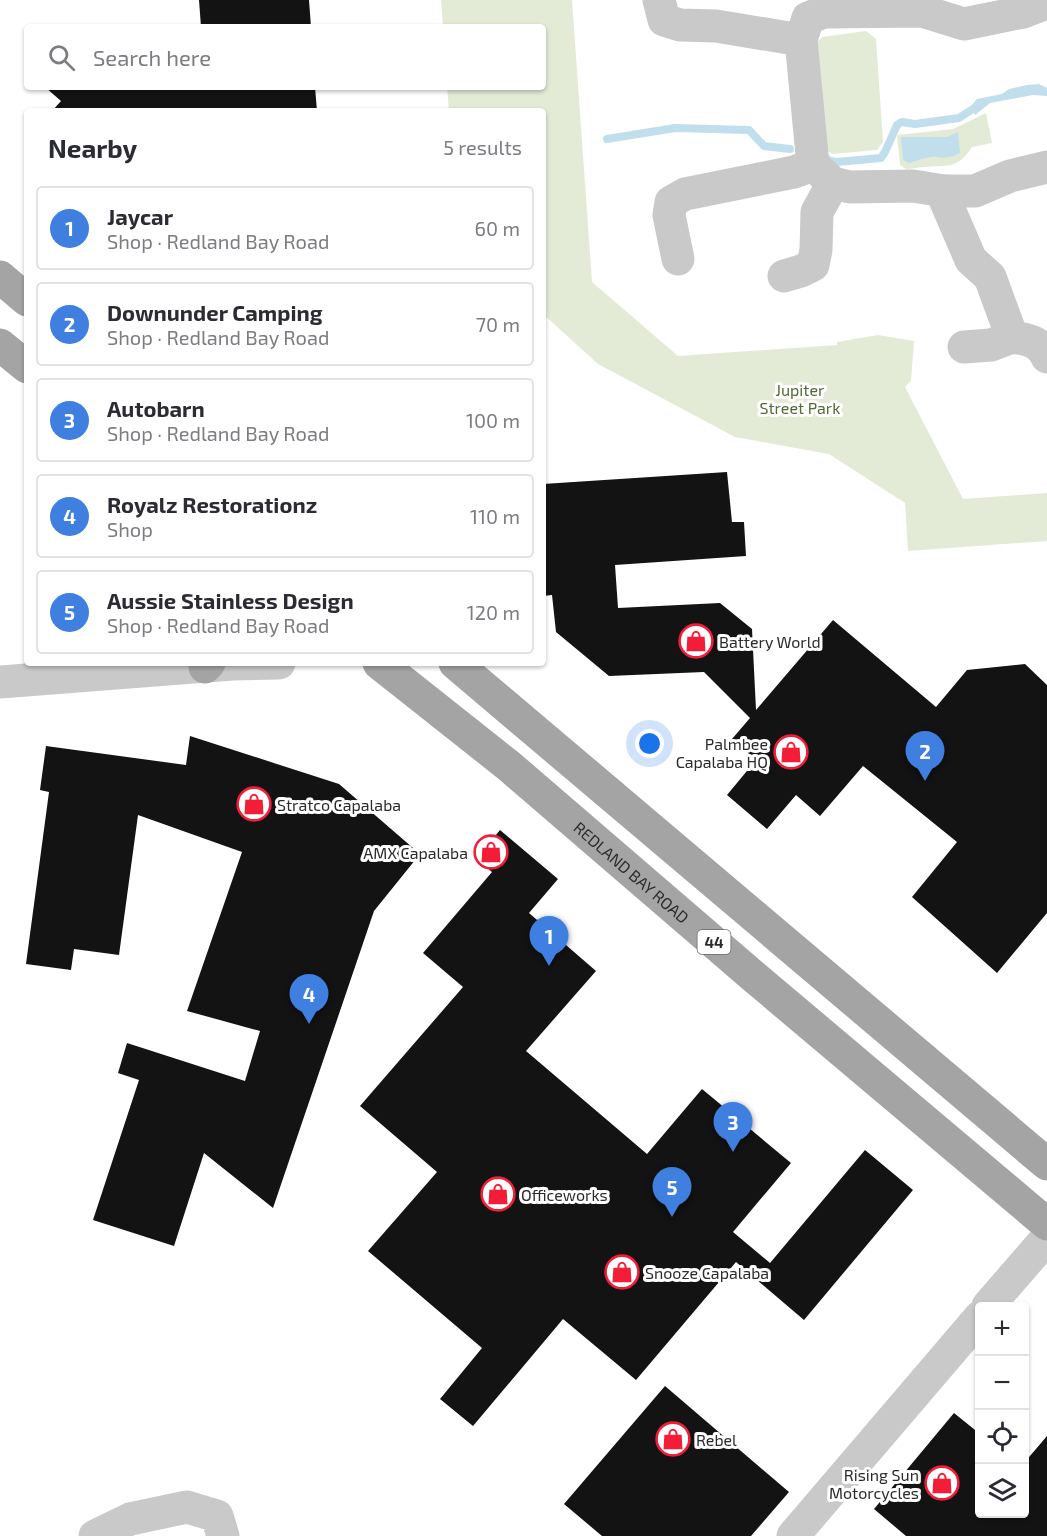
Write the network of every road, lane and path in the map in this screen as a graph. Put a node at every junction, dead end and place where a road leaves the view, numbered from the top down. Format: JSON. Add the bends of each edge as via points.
{"nodes":[{"id":1,"x":658,"y":0,"type":"edge"},
{"id":2,"x":1047,"y":3,"type":"edge"},
{"id":3,"x":909,"y":5,"type":"edge"},
{"id":4,"x":957,"y":12,"type":"edge"},
{"id":5,"x":802,"y":20,"type":"edge"},
{"id":6,"x":1047,"y":167,"type":"edge"},
{"id":7,"x":823,"y":174,"type":"junction"},
{"id":8,"x":944,"y":191,"type":"junction"},
{"id":9,"x":678,"y":259,"type":"dead end"},
{"id":10,"x":784,"y":276,"type":"dead end"},
{"id":11,"x":0,"y":277,"type":"edge"},
{"id":12,"x":24,"y":297,"type":"edge"},
{"id":13,"x":1012,"y":337,"type":"junction"},
{"id":14,"x":0,"y":345,"type":"edge"},
{"id":15,"x":964,"y":347,"type":"dead end"},
{"id":16,"x":1047,"y":357,"type":"edge"},
{"id":17,"x":24,"y":365,"type":"edge"},
{"id":18,"x":195,"y":666,"type":"edge"},
{"id":19,"x":383,"y":666,"type":"edge"},
{"id":20,"x":459,"y":666,"type":"edge"},
{"id":21,"x":0,"y":682,"type":"edge"},
{"id":22,"x":1047,"y":1164,"type":"edge"},
{"id":23,"x":1047,"y":1224,"type":"edge"},
{"id":24,"x":1047,"y":1238,"type":"edge"},
{"id":25,"x":991,"y":1302,"type":"edge"},
{"id":26,"x":975,"y":1323,"type":"edge"},
{"id":27,"x":95,"y":1536,"type":"edge"},
{"id":28,"x":223,"y":1536,"type":"edge"},
{"id":29,"x":793,"y":1536,"type":"edge"}],
"edges":[{"from":1,"to":5,"type":"street","via":[[664,20],[680,25]]},
{"from":2,"to":4,"type":"street","via":[[1023,12]]},
{"from":3,"to":4,"type":"street","via":[[922,10]]},
{"from":3,"to":5,"type":"street","via":[[824,12]]},
{"from":5,"to":7,"type":"street"},
{"from":6,"to":8,"type":"street","via":[[1010,176],[975,191]]},
{"from":7,"to":8,"type":"street","via":[[850,187],[913,186]]},
{"from":7,"to":9,"type":"street","via":[[794,171],[685,194],[671,202],[669,215]]},
{"from":7,"to":10,"type":"street","via":[[813,264]]},
{"from":8,"to":13,"type":"street","via":[[970,260],[990,277]]},
{"from":11,"to":12,"type":"main road"},
{"from":13,"to":15,"type":"street","via":[[991,345]]},
{"from":13,"to":16,"type":"street","via":[[1032,340]]},
{"from":14,"to":17,"type":"main road"},
{"from":18,"to":21,"type":"street"},
{"from":19,"to":23,"type":"main road","name":"REDLAND BAY ROAD","number":"44","via":[[509,766]]},
{"from":20,"to":22,"type":"main road"},
{"from":24,"to":25,"type":"street"},
{"from":26,"to":29,"type":"street"},
{"from":27,"to":28,"type":"street","via":[[130,1519],[186,1508],[217,1516]]}]}
